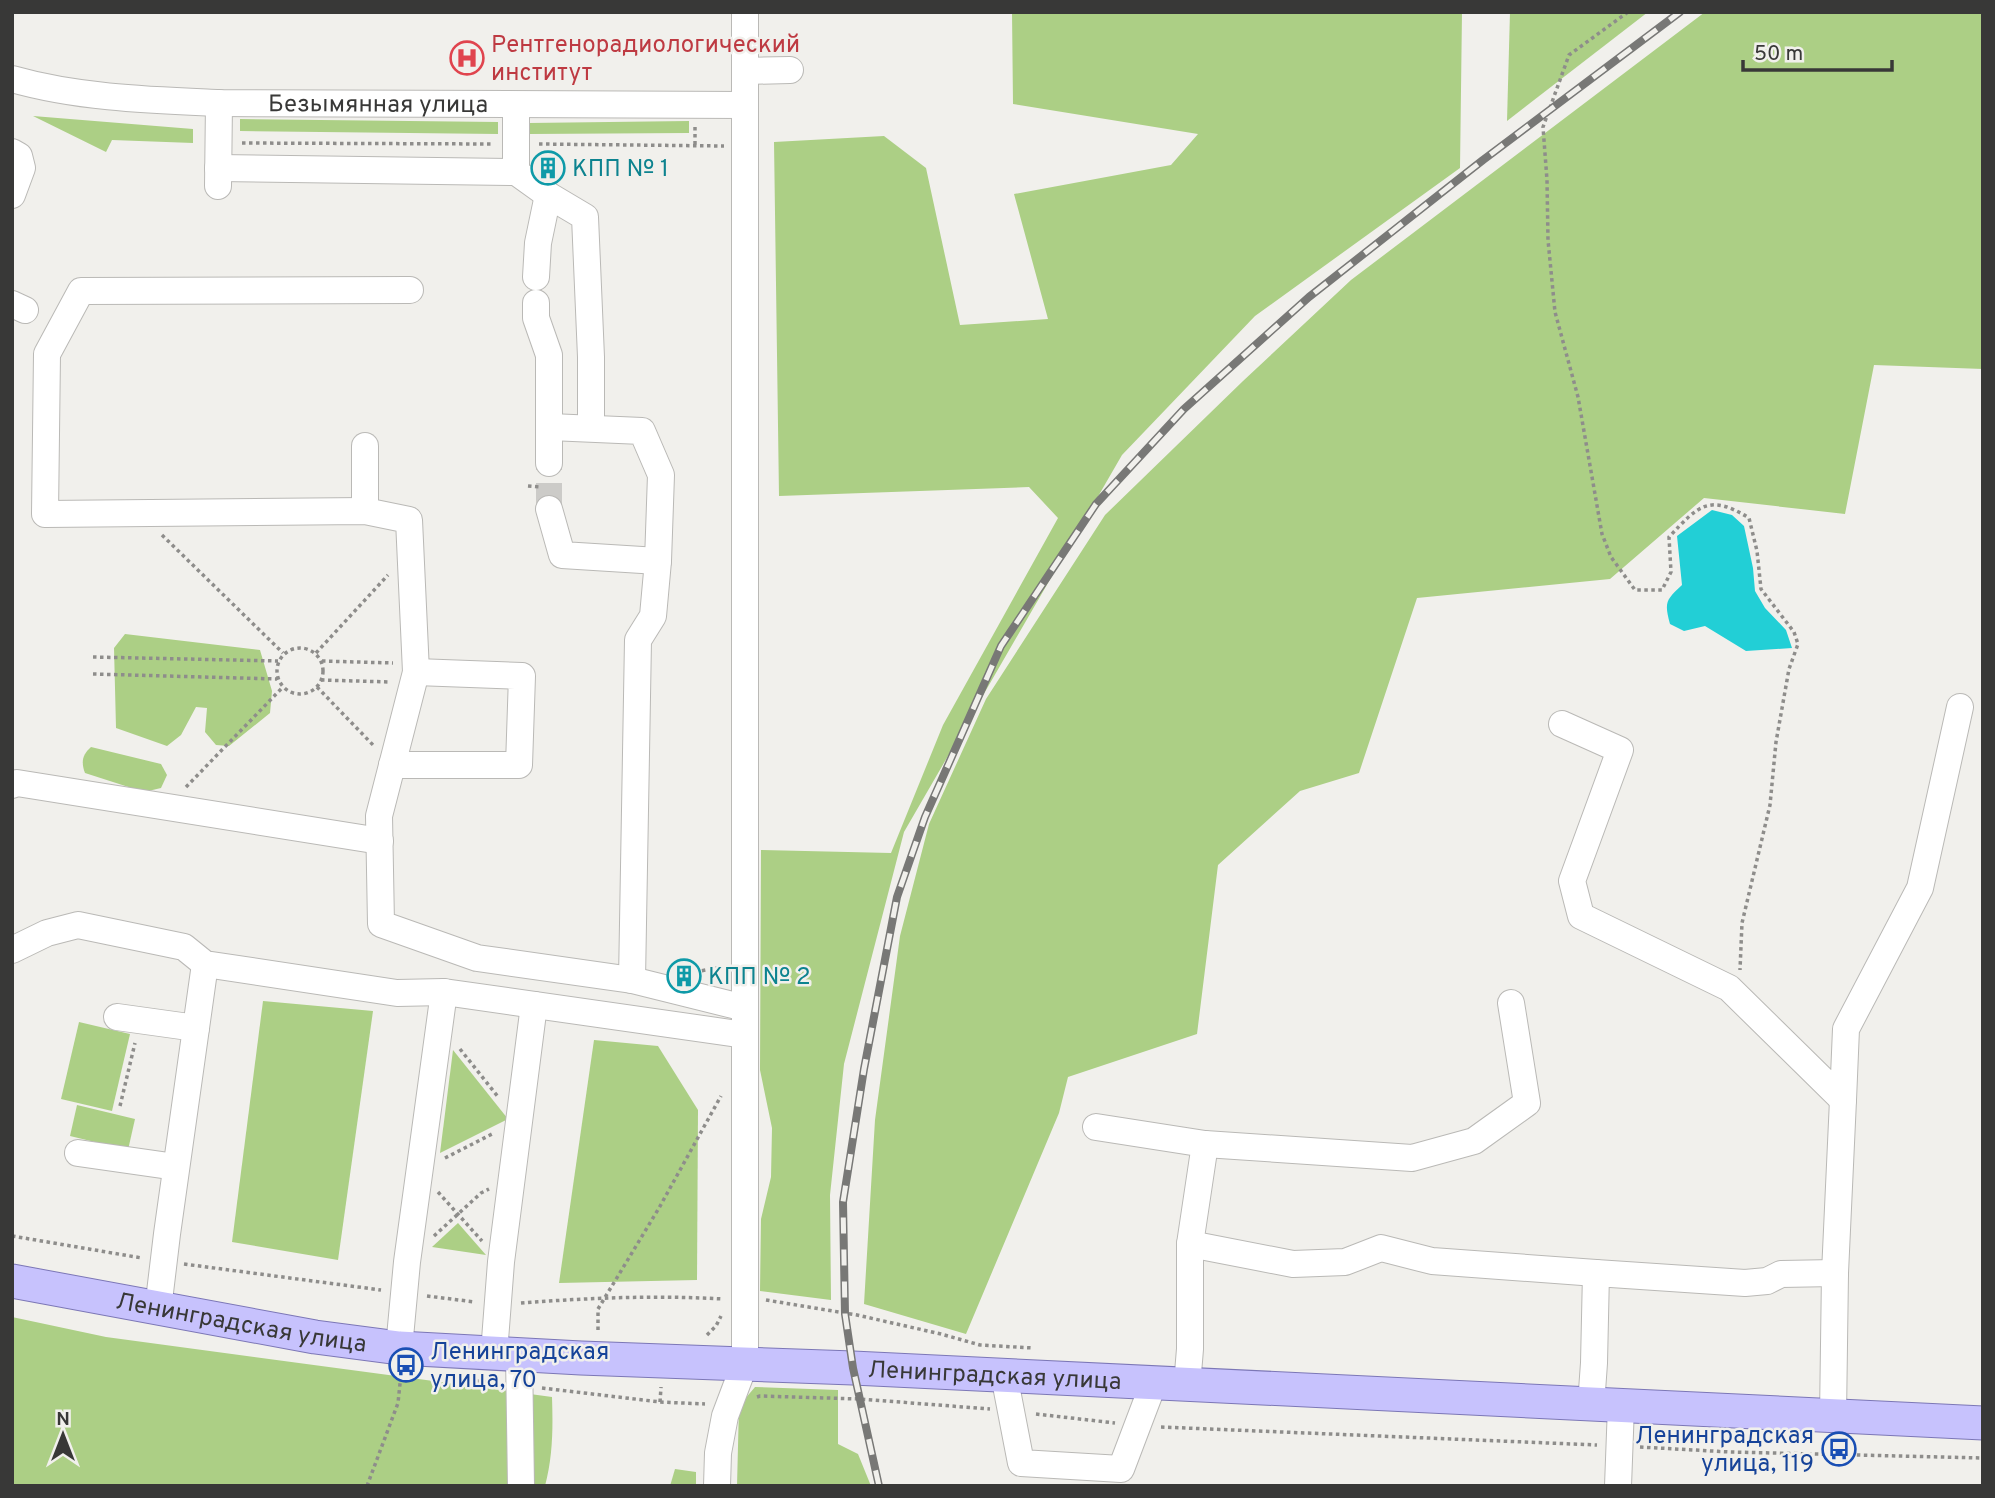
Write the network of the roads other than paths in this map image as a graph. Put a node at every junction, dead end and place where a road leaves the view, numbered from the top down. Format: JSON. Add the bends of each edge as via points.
{"nodes":[{"id":1,"x":745,"y":12,"type":"edge"},
{"id":2,"x":790,"y":70,"type":"dead end"},
{"id":3,"x":745,"y":71,"type":"junction"},
{"id":4,"x":12,"y":79,"type":"edge"},
{"id":5,"x":219,"y":103,"type":"junction"},
{"id":6,"x":516,"y":105,"type":"junction"},
{"id":7,"x":745,"y":105,"type":"junction"},
{"id":8,"x":12,"y":152,"type":"edge"},
{"id":9,"x":516,"y":172,"type":"junction"},
{"id":10,"x":12,"y":195,"type":"edge"},
{"id":11,"x":548,"y":195,"type":"junction"},
{"id":12,"x":536,"y":277,"type":"dead end"},
{"id":13,"x":410,"y":290,"type":"dead end"},
{"id":14,"x":536,"y":303,"type":"dead end"},
{"id":15,"x":550,"y":427,"type":"junction"},
{"id":16,"x":591,"y":427,"type":"junction"},
{"id":17,"x":365,"y":446,"type":"dead end"},
{"id":18,"x":549,"y":463,"type":"tunnel mouth"},
{"id":19,"x":549,"y":509,"type":"tunnel mouth"},
{"id":20,"x":365,"y":511,"type":"junction"},
{"id":21,"x":658,"y":561,"type":"junction"},
{"id":22,"x":415,"y":673,"type":"junction"},
{"id":23,"x":1960,"y":707,"type":"dead end"},
{"id":24,"x":1562,"y":724,"type":"dead end"},
{"id":25,"x":392,"y":765,"type":"junction"},
{"id":26,"x":14,"y":780,"type":"edge"},
{"id":27,"x":380,"y":841,"type":"junction"},
{"id":28,"x":12,"y":950,"type":"edge"},
{"id":29,"x":205,"y":964,"type":"junction"},
{"id":30,"x":632,"y":980,"type":"junction"},
{"id":31,"x":444,"y":992,"type":"junction"},
{"id":32,"x":1511,"y":1003,"type":"dead end"},
{"id":33,"x":534,"y":1005,"type":"junction"},
{"id":34,"x":745,"y":1007,"type":"junction"},
{"id":35,"x":128,"y":1018,"type":"road end"},
{"id":36,"x":196,"y":1028,"type":"junction"},
{"id":37,"x":745,"y":1034,"type":"junction"},
{"id":38,"x":1843,"y":1100,"type":"junction"},
{"id":39,"x":1096,"y":1127,"type":"dead end"},
{"id":40,"x":1205,"y":1144,"type":"junction"},
{"id":41,"x":78,"y":1153,"type":"dead end"},
{"id":42,"x":176,"y":1167,"type":"junction"},
{"id":43,"x":1190,"y":1244,"type":"junction"},
{"id":44,"x":1596,"y":1273,"type":"junction"},
{"id":45,"x":1835,"y":1273,"type":"junction"},
{"id":46,"x":12,"y":1281,"type":"edge"},
{"id":47,"x":158,"y":1309,"type":"junction"},
{"id":48,"x":400,"y":1360,"type":"junction"},
{"id":49,"x":745,"y":1363,"type":"junction"},
{"id":50,"x":511,"y":1365,"type":"junction"},
{"id":51,"x":1004,"y":1375,"type":"junction"},
{"id":52,"x":1154,"y":1382,"type":"junction"},
{"id":53,"x":1186,"y":1385,"type":"junction"},
{"id":54,"x":1606,"y":1405,"type":"junction"},
{"id":55,"x":1833,"y":1416,"type":"junction"},
{"id":56,"x":1983,"y":1423,"type":"edge"},
{"id":57,"x":521,"y":1486,"type":"edge"},
{"id":58,"x":717,"y":1486,"type":"edge"},
{"id":59,"x":1618,"y":1486,"type":"edge"}],
"edges":[{"from":1,"to":3,"type":"street"},
{"from":2,"to":3,"type":"street"},
{"from":3,"to":7,"type":"street"},
{"from":4,"to":5,"type":"street","name":"Безымянная улица","via":[[138,100]]},
{"from":5,"to":6,"type":"street","name":"Безымянная улица"},
{"from":5,"to":9,"type":"street","via":[[218,177]]},
{"from":6,"to":7,"type":"street","name":"Безымянная улица"},
{"from":6,"to":9,"type":"street"},
{"from":7,"to":34,"type":"street"},
{"from":8,"to":10,"type":"street","via":[[19,156],[22,168]]},
{"from":9,"to":11,"type":"street"},
{"from":11,"to":12,"type":"street"},
{"from":11,"to":16,"type":"street","via":[[585,216]]},
{"from":13,"to":20,"type":"street","via":[[81,291],[47,354],[45,514]]},
{"from":14,"to":15,"type":"street","via":[[536,318],[549,355]]},
{"from":15,"to":16,"type":"street"},
{"from":15,"to":18,"type":"street"},
{"from":16,"to":21,"type":"street","via":[[642,430],[661,475]]},
{"from":17,"to":20,"type":"street"},
{"from":19,"to":21,"type":"street","via":[[562,555]]},
{"from":20,"to":22,"type":"street","via":[[410,520]]},
{"from":21,"to":30,"type":"street","via":[[653,615],[638,640]]},
{"from":22,"to":25,"type":"street"},
{"from":22,"to":25,"type":"street","via":[[522,676],[519,765]]},
{"from":23,"to":38,"type":"street","via":[[1920,888],[1846,1029]]},
{"from":24,"to":38,"type":"street","via":[[1620,750],[1572,881],[1581,916],[1729,988]]},
{"from":25,"to":27,"type":"street","via":[[379,816]]},
{"from":26,"to":27,"type":"street"},
{"from":27,"to":30,"type":"street","via":[[381,924],[477,958]]},
{"from":28,"to":29,"type":"street","via":[[78,925],[184,947]]},
{"from":29,"to":31,"type":"street","via":[[397,993]]},
{"from":29,"to":36,"type":"street"},
{"from":30,"to":34,"type":"street"},
{"from":31,"to":33,"type":"street"},
{"from":31,"to":48,"type":"street","via":[[407,1262]]},
{"from":32,"to":40,"type":"street","via":[[1527,1103],[1474,1141],[1412,1158]]},
{"from":33,"to":37,"type":"street"},
{"from":33,"to":50,"type":"street","via":[[497,1305]]},
{"from":34,"to":37,"type":"street"},
{"from":35,"to":36,"type":"street"},
{"from":36,"to":42,"type":"street"},
{"from":37,"to":49,"type":"street"},
{"from":38,"to":45,"type":"street"},
{"from":39,"to":40,"type":"street"},
{"from":40,"to":43,"type":"street"},
{"from":41,"to":42,"type":"street"},
{"from":42,"to":47,"type":"street"},
{"from":43,"to":44,"type":"street","via":[[1293,1264],[1345,1262],[1381,1248],[1432,1261]]},
{"from":43,"to":53,"type":"street"},
{"from":44,"to":45,"type":"street","via":[[1745,1283],[1782,1274]]},
{"from":44,"to":54,"type":"street","via":[[1594,1363]]},
{"from":45,"to":55,"type":"street"},
{"from":46,"to":47,"type":"main road","name":"Ленинградская улица"},
{"from":47,"to":48,"type":"main road","name":"Ленинградская улица","via":[[315,1337]]},
{"from":48,"to":50,"type":"main road","name":"Ленинградская улица"},
{"from":49,"to":50,"type":"main road","name":"Ленинградская улица"},
{"from":49,"to":51,"type":"main road","name":"Ленинградская улица"},
{"from":49,"to":58,"type":"street","via":[[725,1416]]},
{"from":50,"to":57,"type":"street"},
{"from":51,"to":52,"type":"main road","name":"Ленинградская улица"},
{"from":51,"to":52,"type":"street","via":[[1021,1463],[1121,1469]]},
{"from":52,"to":53,"type":"main road","name":"Ленинградская улица"},
{"from":53,"to":54,"type":"main road","name":"Ленинградская улица"},
{"from":54,"to":55,"type":"main road","name":"Ленинградская улица"},
{"from":54,"to":59,"type":"street","via":[[1620,1446]]},
{"from":55,"to":56,"type":"main road","name":"Ленинградская улица"}]}
